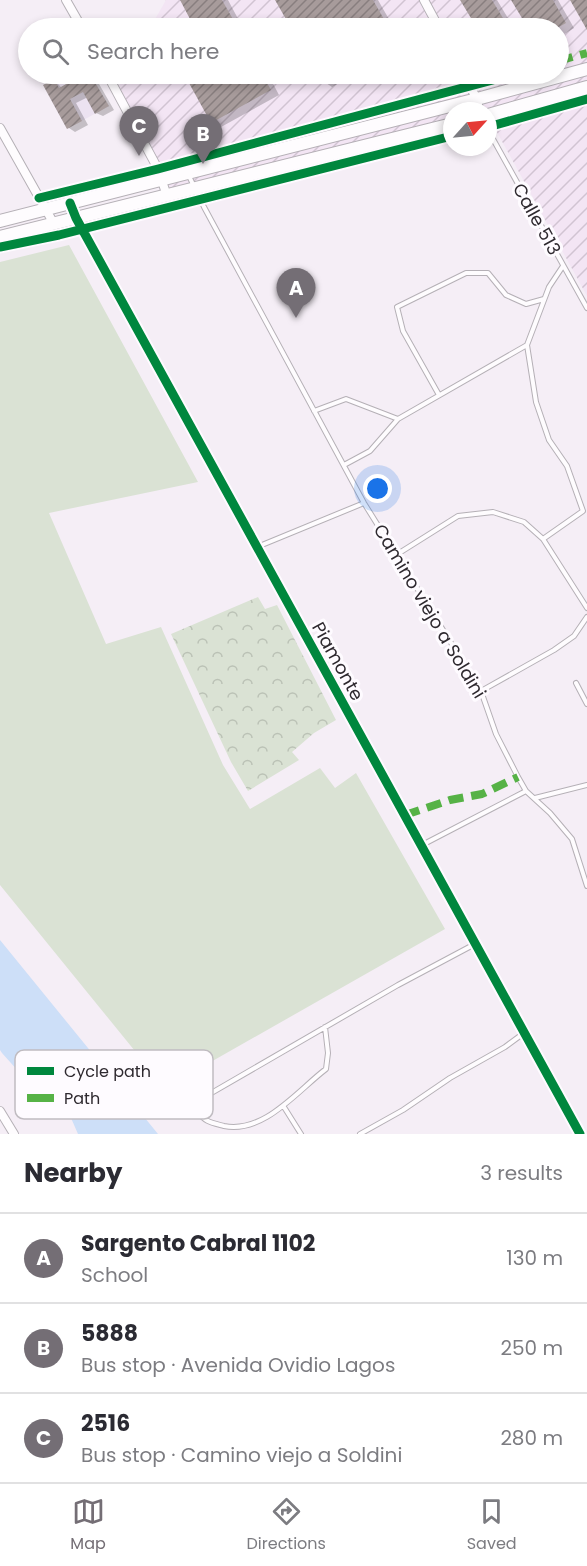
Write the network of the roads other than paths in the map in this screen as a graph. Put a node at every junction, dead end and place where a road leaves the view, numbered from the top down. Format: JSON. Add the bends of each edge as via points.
{"nodes":[{"id":1,"x":66,"y":0,"type":"edge"},
{"id":2,"x":424,"y":0,"type":"edge"},
{"id":3,"x":76,"y":18,"type":"edge"},
{"id":4,"x":434,"y":18,"type":"edge"},
{"id":5,"x":587,"y":69,"type":"edge"},
{"id":6,"x":569,"y":75,"type":"edge"},
{"id":7,"x":112,"y":84,"type":"edge"},
{"id":8,"x":468,"y":84,"type":"edge"},
{"id":9,"x":542,"y":84,"type":"edge"},
{"id":10,"x":587,"y":87,"type":"edge"},
{"id":11,"x":477,"y":102,"type":"edge"},
{"id":12,"x":487,"y":102,"type":"edge"},
{"id":13,"x":497,"y":112,"type":"edge"},
{"id":14,"x":443,"y":113,"type":"edge"},
{"id":15,"x":443,"y":126,"type":"edge"},
{"id":16,"x":0,"y":128,"type":"edge"},
{"id":17,"x":497,"y":146,"type":"edge"},
{"id":18,"x":188,"y":173,"type":"junction"},
{"id":19,"x":161,"y":180,"type":"junction"},
{"id":20,"x":195,"y":190,"type":"junction"},
{"id":21,"x":167,"y":196,"type":"junction"},
{"id":22,"x":70,"y":203,"type":"junction"},
{"id":23,"x":45,"y":209,"type":"junction"},
{"id":24,"x":76,"y":218,"type":"junction"},
{"id":25,"x":0,"y":221,"type":"edge"},
{"id":26,"x":54,"y":224,"type":"junction"},
{"id":27,"x":0,"y":237,"type":"edge"},
{"id":28,"x":563,"y":266,"type":"junction"},
{"id":29,"x":545,"y":298,"type":"junction"},
{"id":30,"x":587,"y":308,"type":"edge"},
{"id":31,"x":527,"y":345,"type":"junction"},
{"id":32,"x":439,"y":395,"type":"junction"},
{"id":33,"x":314,"y":411,"type":"junction"},
{"id":34,"x":398,"y":419,"type":"junction"},
{"id":35,"x":344,"y":465,"type":"junction"},
{"id":36,"x":364,"y":503,"type":"junction"},
{"id":37,"x":543,"y":540,"type":"junction"},
{"id":38,"x":256,"y":547,"type":"junction"},
{"id":39,"x":396,"y":555,"type":"junction"},
{"id":40,"x":587,"y":608,"type":"edge"},
{"id":41,"x":587,"y":617,"type":"edge"},
{"id":42,"x":576,"y":683,"type":"dead end"},
{"id":43,"x":481,"y":691,"type":"junction"},
{"id":44,"x":587,"y":704,"type":"edge"},
{"id":45,"x":587,"y":785,"type":"edge"},
{"id":46,"x":526,"y":791,"type":"junction"},
{"id":47,"x":534,"y":798,"type":"junction"},
{"id":48,"x":422,"y":846,"type":"junction"},
{"id":49,"x":587,"y":886,"type":"edge"},
{"id":50,"x":476,"y":943,"type":"junction"},
{"id":51,"x":325,"y":1028,"type":"junction"},
{"id":52,"x":524,"y":1032,"type":"junction"},
{"id":53,"x":213,"y":1092,"type":"edge"},
{"id":54,"x":284,"y":1106,"type":"junction"},
{"id":55,"x":0,"y":1112,"type":"edge"},
{"id":56,"x":203,"y":1119,"type":"edge"},
{"id":57,"x":14,"y":1134,"type":"edge"},
{"id":58,"x":301,"y":1134,"type":"edge"},
{"id":59,"x":360,"y":1134,"type":"edge"},
{"id":60,"x":580,"y":1134,"type":"edge"}],
"edges":[{"from":1,"to":3,"type":"street"},
{"from":2,"to":4,"type":"street"},
{"from":5,"to":6,"type":"main road"},
{"from":7,"to":19,"type":"street"},
{"from":8,"to":11,"type":"street"},
{"from":9,"to":12,"type":"main road"},
{"from":10,"to":13,"type":"main road"},
{"from":14,"to":18,"type":"main road"},
{"from":15,"to":20,"type":"main road"},
{"from":16,"to":23,"type":"street"},
{"from":17,"to":28,"type":"lane","name":"Calle 513"},
{"from":18,"to":19,"type":"main road"},
{"from":18,"to":20,"type":"lane","name":"Camino viejo a Soldini"},
{"from":19,"to":21,"type":"street"},
{"from":19,"to":22,"type":"main road"},
{"from":20,"to":21,"type":"main road"},
{"from":20,"to":33,"type":"lane","name":"Camino viejo a Soldini"},
{"from":21,"to":24,"type":"main road"},
{"from":22,"to":23,"type":"main road"},
{"from":22,"to":24,"type":"street","name":"Piamonte"},
{"from":23,"to":25,"type":"main road"},
{"from":23,"to":26,"type":"street"},
{"from":24,"to":26,"type":"main road"},
{"from":24,"to":38,"type":"street","name":"Piamonte"},
{"from":26,"to":27,"type":"main road"},
{"from":28,"to":29,"type":"lane"},
{"from":28,"to":30,"type":"lane","name":"Calle 513"},
{"from":29,"to":31,"type":"lane"},
{"from":29,"to":32,"type":"lane","via":[[526,304],[506,295],[488,273],[466,273],[397,307],[403,331]]},
{"from":31,"to":32,"type":"lane"},
{"from":31,"to":37,"type":"lane","via":[[536,402],[549,440],[567,466],[583,511]]},
{"from":32,"to":34,"type":"lane"},
{"from":33,"to":34,"type":"lane","via":[[346,399]]},
{"from":33,"to":35,"type":"lane","name":"Camino viejo a Soldini"},
{"from":34,"to":35,"type":"lane","via":[[369,451]]},
{"from":35,"to":36,"type":"lane","name":"Camino viejo a Soldini"},
{"from":36,"to":38,"type":"lane"},
{"from":36,"to":39,"type":"lane","name":"Camino viejo a Soldini"},
{"from":37,"to":39,"type":"lane","via":[[524,522],[493,512],[458,516]]},
{"from":37,"to":40,"type":"lane"},
{"from":38,"to":48,"type":"street","name":"Piamonte"},
{"from":39,"to":43,"type":"lane","name":"Camino viejo a Soldini"},
{"from":41,"to":43,"type":"lane","via":[[574,636],[554,650]]},
{"from":42,"to":44,"type":"lane"},
{"from":43,"to":46,"type":"lane","name":"Camino viejo a Soldini","via":[[496,734]]},
{"from":45,"to":47,"type":"lane"},
{"from":46,"to":47,"type":"lane","name":"Camino viejo a Soldini"},
{"from":46,"to":48,"type":"lane"},
{"from":47,"to":49,"type":"lane","name":"Camino viejo a Soldini","via":[[572,839]]},
{"from":48,"to":50,"type":"street","name":"Piamonte"},
{"from":50,"to":51,"type":"lane"},
{"from":50,"to":52,"type":"street","name":"Piamonte"},
{"from":51,"to":53,"type":"lane"},
{"from":51,"to":54,"type":"lane","via":[[326,1069]]},
{"from":52,"to":59,"type":"lane"},
{"from":52,"to":60,"type":"street","name":"Piamonte"},
{"from":54,"to":56,"type":"lane","via":[[256,1123],[234,1128]]},
{"from":54,"to":58,"type":"lane"},
{"from":55,"to":57,"type":"street"}]}
